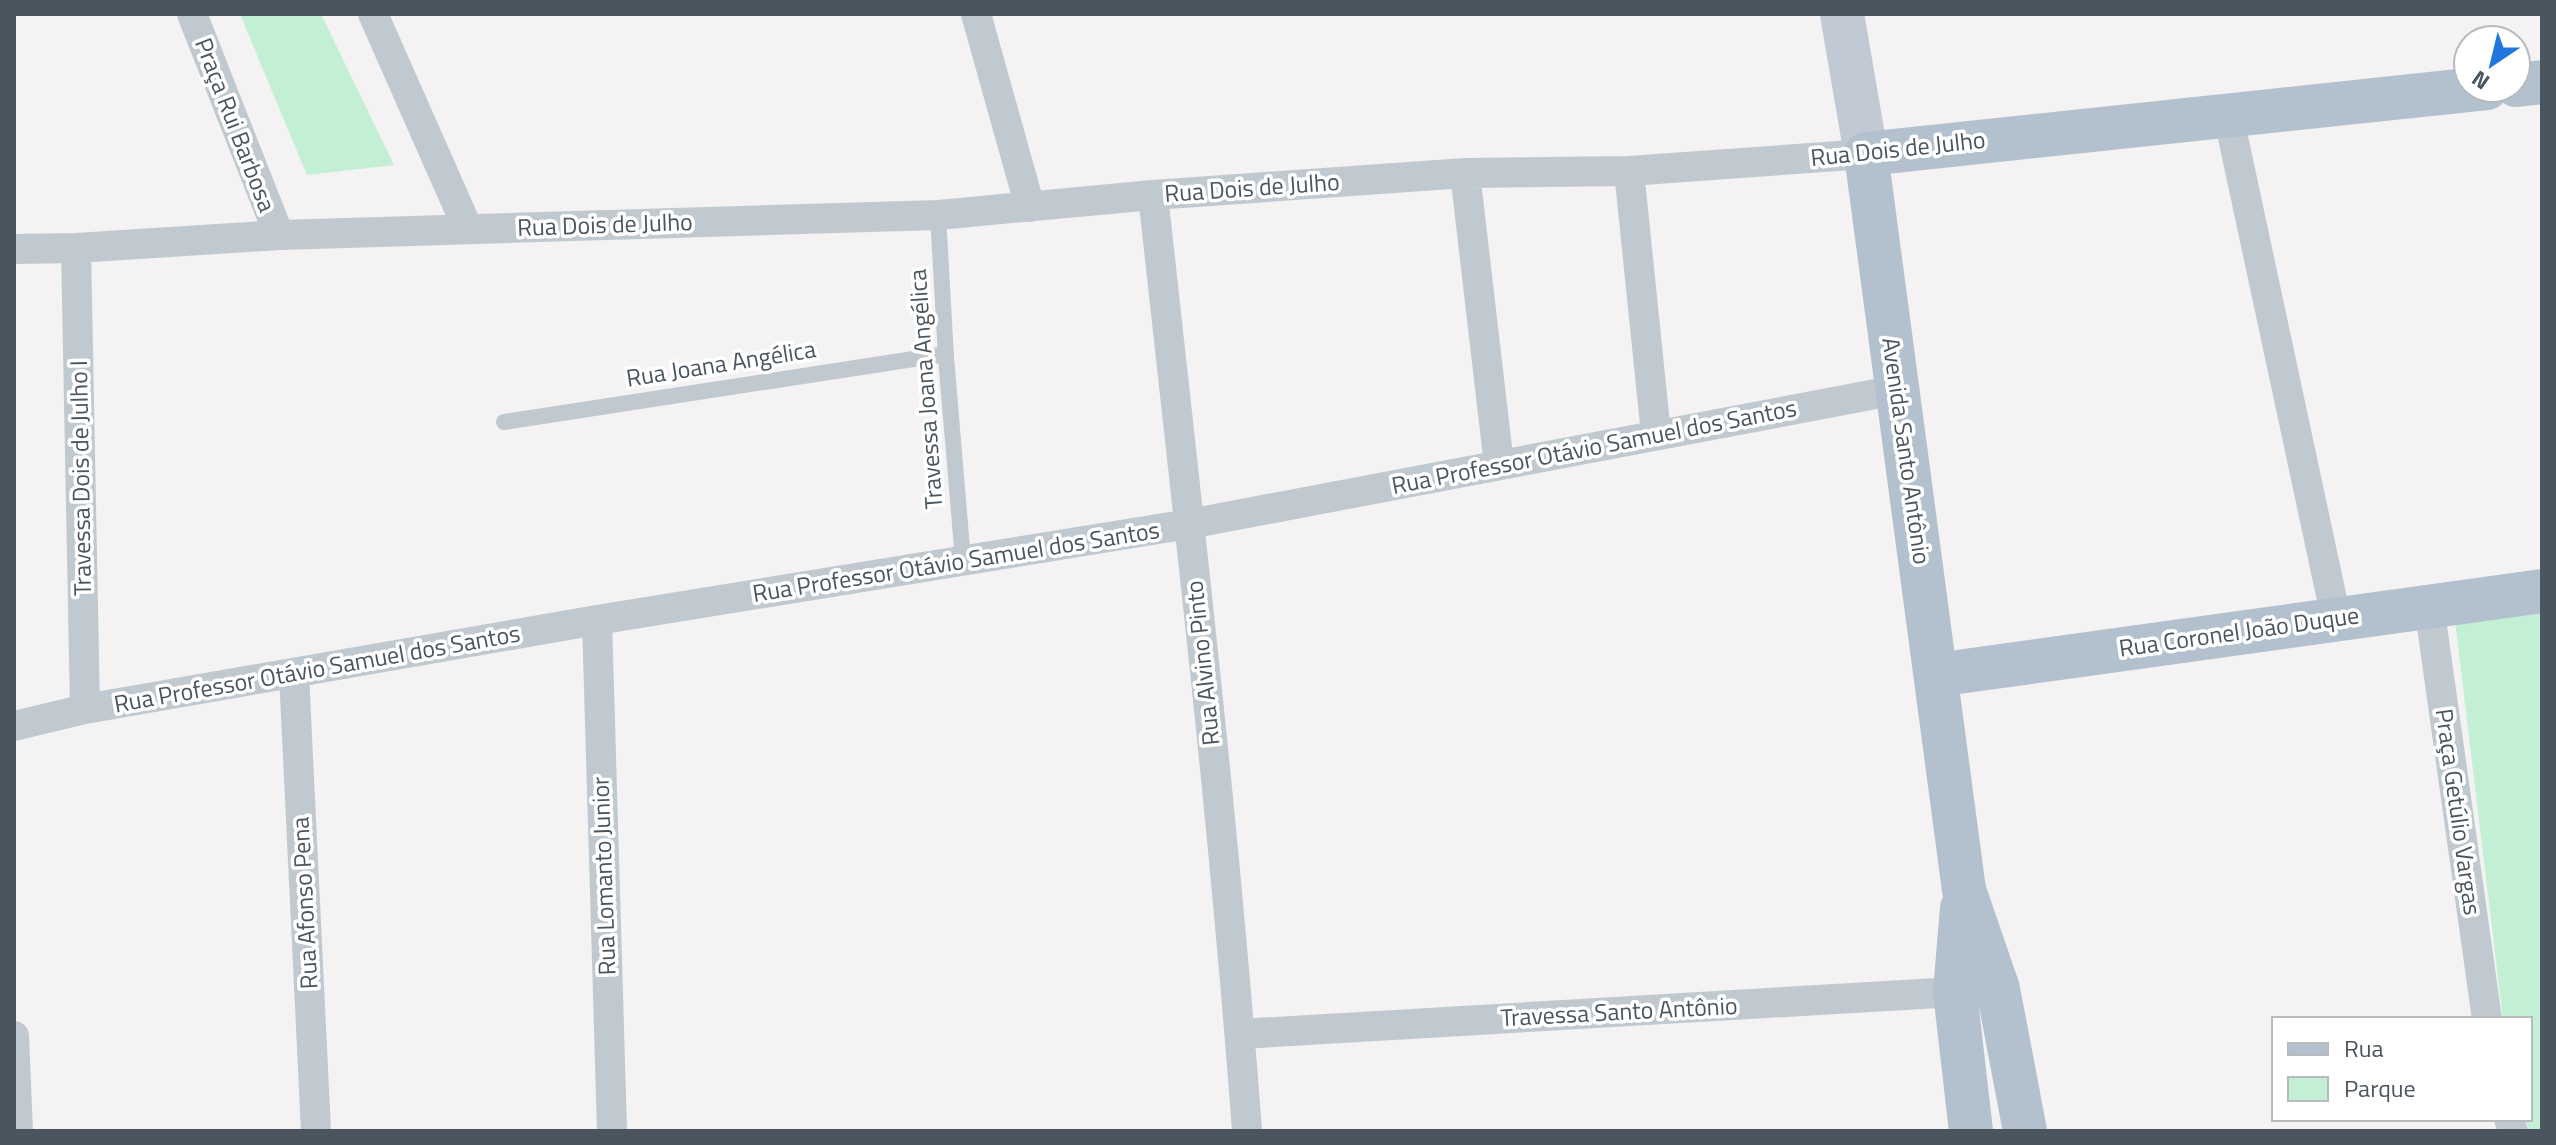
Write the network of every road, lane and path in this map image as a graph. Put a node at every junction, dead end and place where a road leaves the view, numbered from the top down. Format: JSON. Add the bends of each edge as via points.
{"nodes":[{"id":1,"x":192,"y":14,"type":"edge"},
{"id":2,"x":373,"y":14,"type":"edge"},
{"id":3,"x":976,"y":14,"type":"edge"},
{"id":4,"x":1842,"y":14,"type":"edge"},
{"id":5,"x":2452,"y":92,"type":"edge"},
{"id":6,"x":2228,"y":114,"type":"junction"},
{"id":7,"x":1866,"y":154,"type":"junction"},
{"id":8,"x":1629,"y":171,"type":"junction"},
{"id":9,"x":1465,"y":173,"type":"junction"},
{"id":10,"x":1153,"y":195,"type":"junction"},
{"id":11,"x":1030,"y":207,"type":"junction"},
{"id":12,"x":938,"y":215,"type":"junction"},
{"id":13,"x":468,"y":229,"type":"junction"},
{"id":14,"x":279,"y":235,"type":"junction"},
{"id":15,"x":76,"y":248,"type":"junction"},
{"id":16,"x":14,"y":249,"type":"edge"},
{"id":17,"x":946,"y":354,"type":"junction"},
{"id":18,"x":1897,"y":390,"type":"junction"},
{"id":19,"x":504,"y":422,"type":"dead end"},
{"id":20,"x":1656,"y":434,"type":"junction"},
{"id":21,"x":1499,"y":465,"type":"junction"},
{"id":22,"x":1189,"y":524,"type":"junction"},
{"id":23,"x":963,"y":560,"type":"junction"},
{"id":24,"x":2542,"y":591,"type":"edge"},
{"id":25,"x":2429,"y":605,"type":"junction"},
{"id":26,"x":2336,"y":618,"type":"junction"},
{"id":27,"x":597,"y":620,"type":"junction"},
{"id":28,"x":294,"y":674,"type":"junction"},
{"id":29,"x":1936,"y":675,"type":"junction"},
{"id":30,"x":85,"y":709,"type":"junction"},
{"id":31,"x":14,"y":726,"type":"edge"},
{"id":32,"x":1976,"y":991,"type":"junction"},
{"id":33,"x":2487,"y":1017,"type":"edge"},
{"id":34,"x":1240,"y":1034,"type":"junction"},
{"id":35,"x":14,"y":1036,"type":"edge"},
{"id":36,"x":18,"y":1131,"type":"edge"},
{"id":37,"x":316,"y":1131,"type":"edge"},
{"id":38,"x":612,"y":1131,"type":"edge"},
{"id":39,"x":1247,"y":1131,"type":"edge"},
{"id":40,"x":1971,"y":1131,"type":"edge"},
{"id":41,"x":2025,"y":1131,"type":"edge"}],
"edges":[{"from":1,"to":14,"type":"street","name":"Praça Rui Barbosa"},
{"from":2,"to":13,"type":"street"},
{"from":3,"to":11,"type":"street"},
{"from":4,"to":7,"type":"street","name":"Avenida Santo Antônio"},
{"from":5,"to":6,"type":"main road","name":"Rua Dois de Julho"},
{"from":6,"to":7,"type":"main road","name":"Rua Dois de Julho"},
{"from":6,"to":26,"type":"street"},
{"from":7,"to":8,"type":"street","name":"Rua Dois de Julho"},
{"from":7,"to":18,"type":"main road","name":"Avenida Santo Antônio"},
{"from":8,"to":9,"type":"street","name":"Rua Dois de Julho"},
{"from":8,"to":20,"type":"street"},
{"from":9,"to":10,"type":"street","name":"Rua Dois de Julho"},
{"from":9,"to":21,"type":"street"},
{"from":10,"to":11,"type":"street","name":"Rua Dois de Julho"},
{"from":10,"to":22,"type":"street","name":"Rua Alvino Pinto"},
{"from":11,"to":12,"type":"street","name":"Rua Dois de Julho"},
{"from":12,"to":13,"type":"street","name":"Rua Dois de Julho"},
{"from":12,"to":17,"type":"lane","name":"Travessa Joana Angélica"},
{"from":13,"to":14,"type":"street","name":"Rua Dois de Julho"},
{"from":14,"to":15,"type":"street","name":"Rua Dois de Julho"},
{"from":15,"to":16,"type":"street","name":"Rua Dois de Julho"},
{"from":15,"to":30,"type":"street","name":"Travessa Dois de Julho I"},
{"from":17,"to":19,"type":"lane","name":"Rua Joana Angélica"},
{"from":17,"to":23,"type":"lane","name":"Travessa Joana Angélica"},
{"from":18,"to":20,"type":"street","name":"Rua Professor Otávio Samuel dos Santos"},
{"from":18,"to":29,"type":"main road","name":"Avenida Santo Antônio"},
{"from":20,"to":21,"type":"street","name":"Rua Professor Otávio Samuel dos Santos"},
{"from":21,"to":22,"type":"street","name":"Rua Professor Otávio Samuel dos Santos"},
{"from":22,"to":23,"type":"street","name":"Rua Professor Otávio Samuel dos Santos"},
{"from":22,"to":34,"type":"street","name":"Rua Alvino Pinto"},
{"from":23,"to":27,"type":"street","name":"Rua Professor Otávio Samuel dos Santos"},
{"from":24,"to":25,"type":"main road","name":"Rua Coronel João Duque"},
{"from":25,"to":26,"type":"main road","name":"Rua Coronel João Duque"},
{"from":25,"to":33,"type":"street","name":"Praça Getúlio Vargas"},
{"from":26,"to":29,"type":"main road","name":"Rua Coronel João Duque"},
{"from":27,"to":28,"type":"street","name":"Rua Professor Otávio Samuel dos Santos"},
{"from":27,"to":38,"type":"street","name":"Rua Lomanto Junior"},
{"from":28,"to":30,"type":"street","name":"Rua Professor Otávio Samuel dos Santos"},
{"from":28,"to":37,"type":"street","name":"Rua Afonso Pena"},
{"from":29,"to":32,"type":"main road","name":"Avenida Santo Antônio"},
{"from":30,"to":31,"type":"street","name":"Rua Professor Otávio Samuel dos Santos"},
{"from":32,"to":34,"type":"street","name":"Travessa Santo Antônio"},
{"from":32,"to":40,"type":"main road","name":"Avenida Santo Antônio"},
{"from":32,"to":41,"type":"main road","name":"Avenida Santo Antônio"},
{"from":34,"to":39,"type":"street","name":"Rua Alvino Pinto"},
{"from":35,"to":36,"type":"street"}]}
